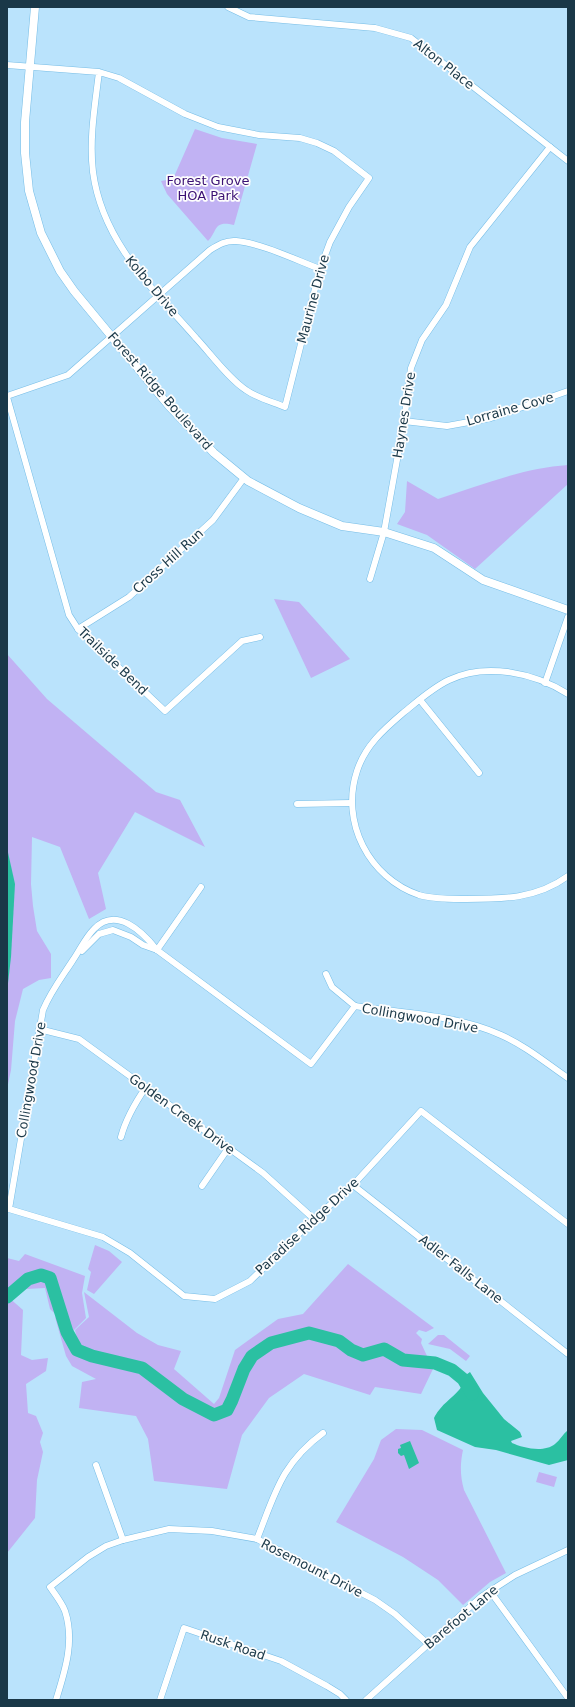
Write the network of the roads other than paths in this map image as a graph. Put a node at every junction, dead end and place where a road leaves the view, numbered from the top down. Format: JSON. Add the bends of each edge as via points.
{"nodes":[{"id":1,"x":35,"y":7,"type":"edge"},
{"id":2,"x":228,"y":7,"type":"edge"},
{"id":3,"x":7,"y":65,"type":"edge"},
{"id":4,"x":30,"y":68,"type":"junction"},
{"id":5,"x":99,"y":72,"type":"junction"},
{"id":6,"x":550,"y":147,"type":"junction"},
{"id":7,"x":568,"y":161,"type":"edge"},
{"id":8,"x":320,"y":268,"type":"junction"},
{"id":9,"x":158,"y":296,"type":"junction"},
{"id":10,"x":112,"y":337,"type":"junction"},
{"id":11,"x":568,"y":391,"type":"edge"},
{"id":12,"x":7,"y":397,"type":"edge"},
{"id":13,"x":285,"y":407,"type":"joint"},
{"id":14,"x":404,"y":421,"type":"junction"},
{"id":15,"x":244,"y":478,"type":"junction"},
{"id":16,"x":384,"y":532,"type":"junction"},
{"id":17,"x":370,"y":578,"type":"dead end"},
{"id":18,"x":568,"y":610,"type":"edge"},
{"id":19,"x":568,"y":617,"type":"edge"},
{"id":20,"x":78,"y":630,"type":"junction"},
{"id":21,"x":260,"y":637,"type":"dead end"},
{"id":22,"x":545,"y":682,"type":"junction"},
{"id":23,"x":568,"y":694,"type":"edge"},
{"id":24,"x":420,"y":700,"type":"junction"},
{"id":25,"x":479,"y":773,"type":"dead end"},
{"id":26,"x":351,"y":803,"type":"junction"},
{"id":27,"x":297,"y":804,"type":"dead end"},
{"id":28,"x":568,"y":876,"type":"edge"},
{"id":29,"x":201,"y":887,"type":"dead end"},
{"id":30,"x":156,"y":950,"type":"junction"},
{"id":31,"x":73,"y":960,"type":"junction"},
{"id":32,"x":326,"y":974,"type":"dead end"},
{"id":33,"x":355,"y":1006,"type":"junction"},
{"id":34,"x":39,"y":1029,"type":"junction"},
{"id":35,"x":567,"y":1074,"type":"edge"},
{"id":36,"x":146,"y":1087,"type":"junction"},
{"id":37,"x":120,"y":1137,"type":"dead end"},
{"id":38,"x":229,"y":1147,"type":"junction"},
{"id":39,"x":353,"y":1185,"type":"junction"},
{"id":40,"x":202,"y":1186,"type":"dead end"},
{"id":41,"x":10,"y":1209,"type":"joint"},
{"id":42,"x":314,"y":1219,"type":"junction"},
{"id":43,"x":568,"y":1224,"type":"edge"},
{"id":44,"x":568,"y":1354,"type":"edge"},
{"id":45,"x":323,"y":1433,"type":"dead end"},
{"id":46,"x":96,"y":1466,"type":"dead end"},
{"id":47,"x":123,"y":1540,"type":"junction"},
{"id":48,"x":257,"y":1540,"type":"junction"},
{"id":49,"x":568,"y":1550,"type":"edge"},
{"id":50,"x":490,"y":1591,"type":"junction"},
{"id":51,"x":428,"y":1644,"type":"junction"},
{"id":52,"x":568,"y":1698,"type":"edge"},
{"id":53,"x":56,"y":1700,"type":"edge"},
{"id":54,"x":160,"y":1700,"type":"edge"},
{"id":55,"x":346,"y":1700,"type":"edge"},
{"id":56,"x":366,"y":1700,"type":"edge"}],
"edges":[{"from":1,"to":4,"type":"street","name":"Forest Ridge Boulevard"},
{"from":2,"to":6,"type":"street","name":"Alton Place","via":[[248,17],[375,28],[411,38]]},
{"from":3,"to":4,"type":"street"},
{"from":4,"to":5,"type":"street"},
{"from":4,"to":10,"type":"street","name":"Forest Ridge Boulevard","via":[[24,153],[29,191],[41,233],[60,271]]},
{"from":5,"to":8,"type":"street","name":"Maurine Drive","via":[[119,78],[185,114],[218,127],[259,136],[300,138],[317,143],[334,151],[369,178],[349,207],[330,242]]},
{"from":5,"to":9,"type":"street","name":"Kolbo Drive","via":[[92,134],[93,171],[100,202],[108,226],[123,252]]},
{"from":6,"to":7,"type":"street","name":"Alton Place"},
{"from":6,"to":14,"type":"street","name":"Haynes Drive","via":[[470,247],[446,305],[422,340],[411,368]]},
{"from":8,"to":9,"type":"street","via":[[254,244],[235,241],[222,243],[210,250]]},
{"from":8,"to":13,"type":"street","name":"Maurine Drive"},
{"from":9,"to":10,"type":"street"},
{"from":9,"to":13,"type":"street","name":"Kolbo Drive","via":[[247,391]]},
{"from":10,"to":12,"type":"street","via":[[68,375]]},
{"from":10,"to":15,"type":"street","name":"Forest Ridge Boulevard","via":[[169,406],[214,452]]},
{"from":11,"to":14,"type":"street","name":"Lorraine Cove","via":[[491,418],[447,426]]},
{"from":12,"to":20,"type":"street","name":"Trailside Bend","via":[[69,615]]},
{"from":14,"to":16,"type":"street","name":"Haynes Drive"},
{"from":15,"to":16,"type":"street","name":"Forest Ridge Boulevard","via":[[299,508],[342,526]]},
{"from":15,"to":20,"type":"street","name":"Cross Hill Run","via":[[207,526],[129,597]]},
{"from":16,"to":17,"type":"street","name":"Haynes Drive"},
{"from":16,"to":18,"type":"street","name":"Forest Ridge Boulevard","via":[[434,548],[483,580]]},
{"from":19,"to":22,"type":"street"},
{"from":20,"to":21,"type":"street","name":"Trailside Bend","via":[[165,711],[242,641]]},
{"from":22,"to":23,"type":"street"},
{"from":22,"to":24,"type":"street","via":[[511,673],[474,672],[450,679]]},
{"from":24,"to":25,"type":"street"},
{"from":24,"to":26,"type":"street","via":[[384,729],[368,747],[357,770]]},
{"from":26,"to":27,"type":"street"},
{"from":26,"to":28,"type":"street","via":[[356,832],[374,864],[398,885],[420,895],[445,899],[515,898],[539,892]]},
{"from":29,"to":30,"type":"street"},
{"from":30,"to":31,"type":"street","name":"Collingwood Drive","via":[[114,930],[99,934]]},
{"from":30,"to":31,"type":"street","name":"Collingwood Drive","via":[[145,935],[132,925],[112,920],[104,921],[95,928]]},
{"from":30,"to":33,"type":"street","name":"Collingwood Drive","via":[[311,1064]]},
{"from":31,"to":34,"type":"street","name":"Collingwood Drive","via":[[50,992]]},
{"from":32,"to":33,"type":"street","via":[[332,987]]},
{"from":33,"to":35,"type":"street","name":"Collingwood Drive","via":[[476,1026],[521,1045]]},
{"from":34,"to":36,"type":"street","name":"Golden Creek Drive","via":[[79,1039]]},
{"from":34,"to":41,"type":"street","name":"Collingwood Drive"},
{"from":36,"to":37,"type":"street","via":[[128,1116]]},
{"from":36,"to":38,"type":"street","name":"Golden Creek Drive"},
{"from":38,"to":40,"type":"street"},
{"from":38,"to":42,"type":"street","name":"Golden Creek Drive","via":[[263,1173]]},
{"from":39,"to":42,"type":"street","name":"Paradise Ridge Drive"},
{"from":39,"to":43,"type":"street","name":"Paradise Ridge Drive","via":[[421,1111]]},
{"from":39,"to":44,"type":"street","name":"Adler Falls Lane"},
{"from":41,"to":42,"type":"street","name":"Paradise Ridge Drive","via":[[103,1237],[130,1253],[184,1296],[216,1299],[250,1281]]},
{"from":45,"to":48,"type":"street","via":[[293,1460],[280,1480]]},
{"from":46,"to":47,"type":"street"},
{"from":47,"to":48,"type":"street","name":"Rosemount Drive","via":[[169,1529],[212,1531]]},
{"from":47,"to":53,"type":"street","name":"Rosemount Drive","via":[[106,1546],[88,1557],[50,1587],[64,1610],[70,1634],[65,1669]]},
{"from":48,"to":51,"type":"street","name":"Rosemount Drive","via":[[375,1600]]},
{"from":49,"to":50,"type":"street","name":"Barefoot Lane","via":[[515,1575]]},
{"from":50,"to":51,"type":"street","name":"Barefoot Lane"},
{"from":50,"to":52,"type":"street"},
{"from":51,"to":56,"type":"street","name":"Barefoot Lane"},
{"from":54,"to":55,"type":"street","name":"Rusk Road","via":[[184,1628],[281,1661],[327,1686]]}]}
